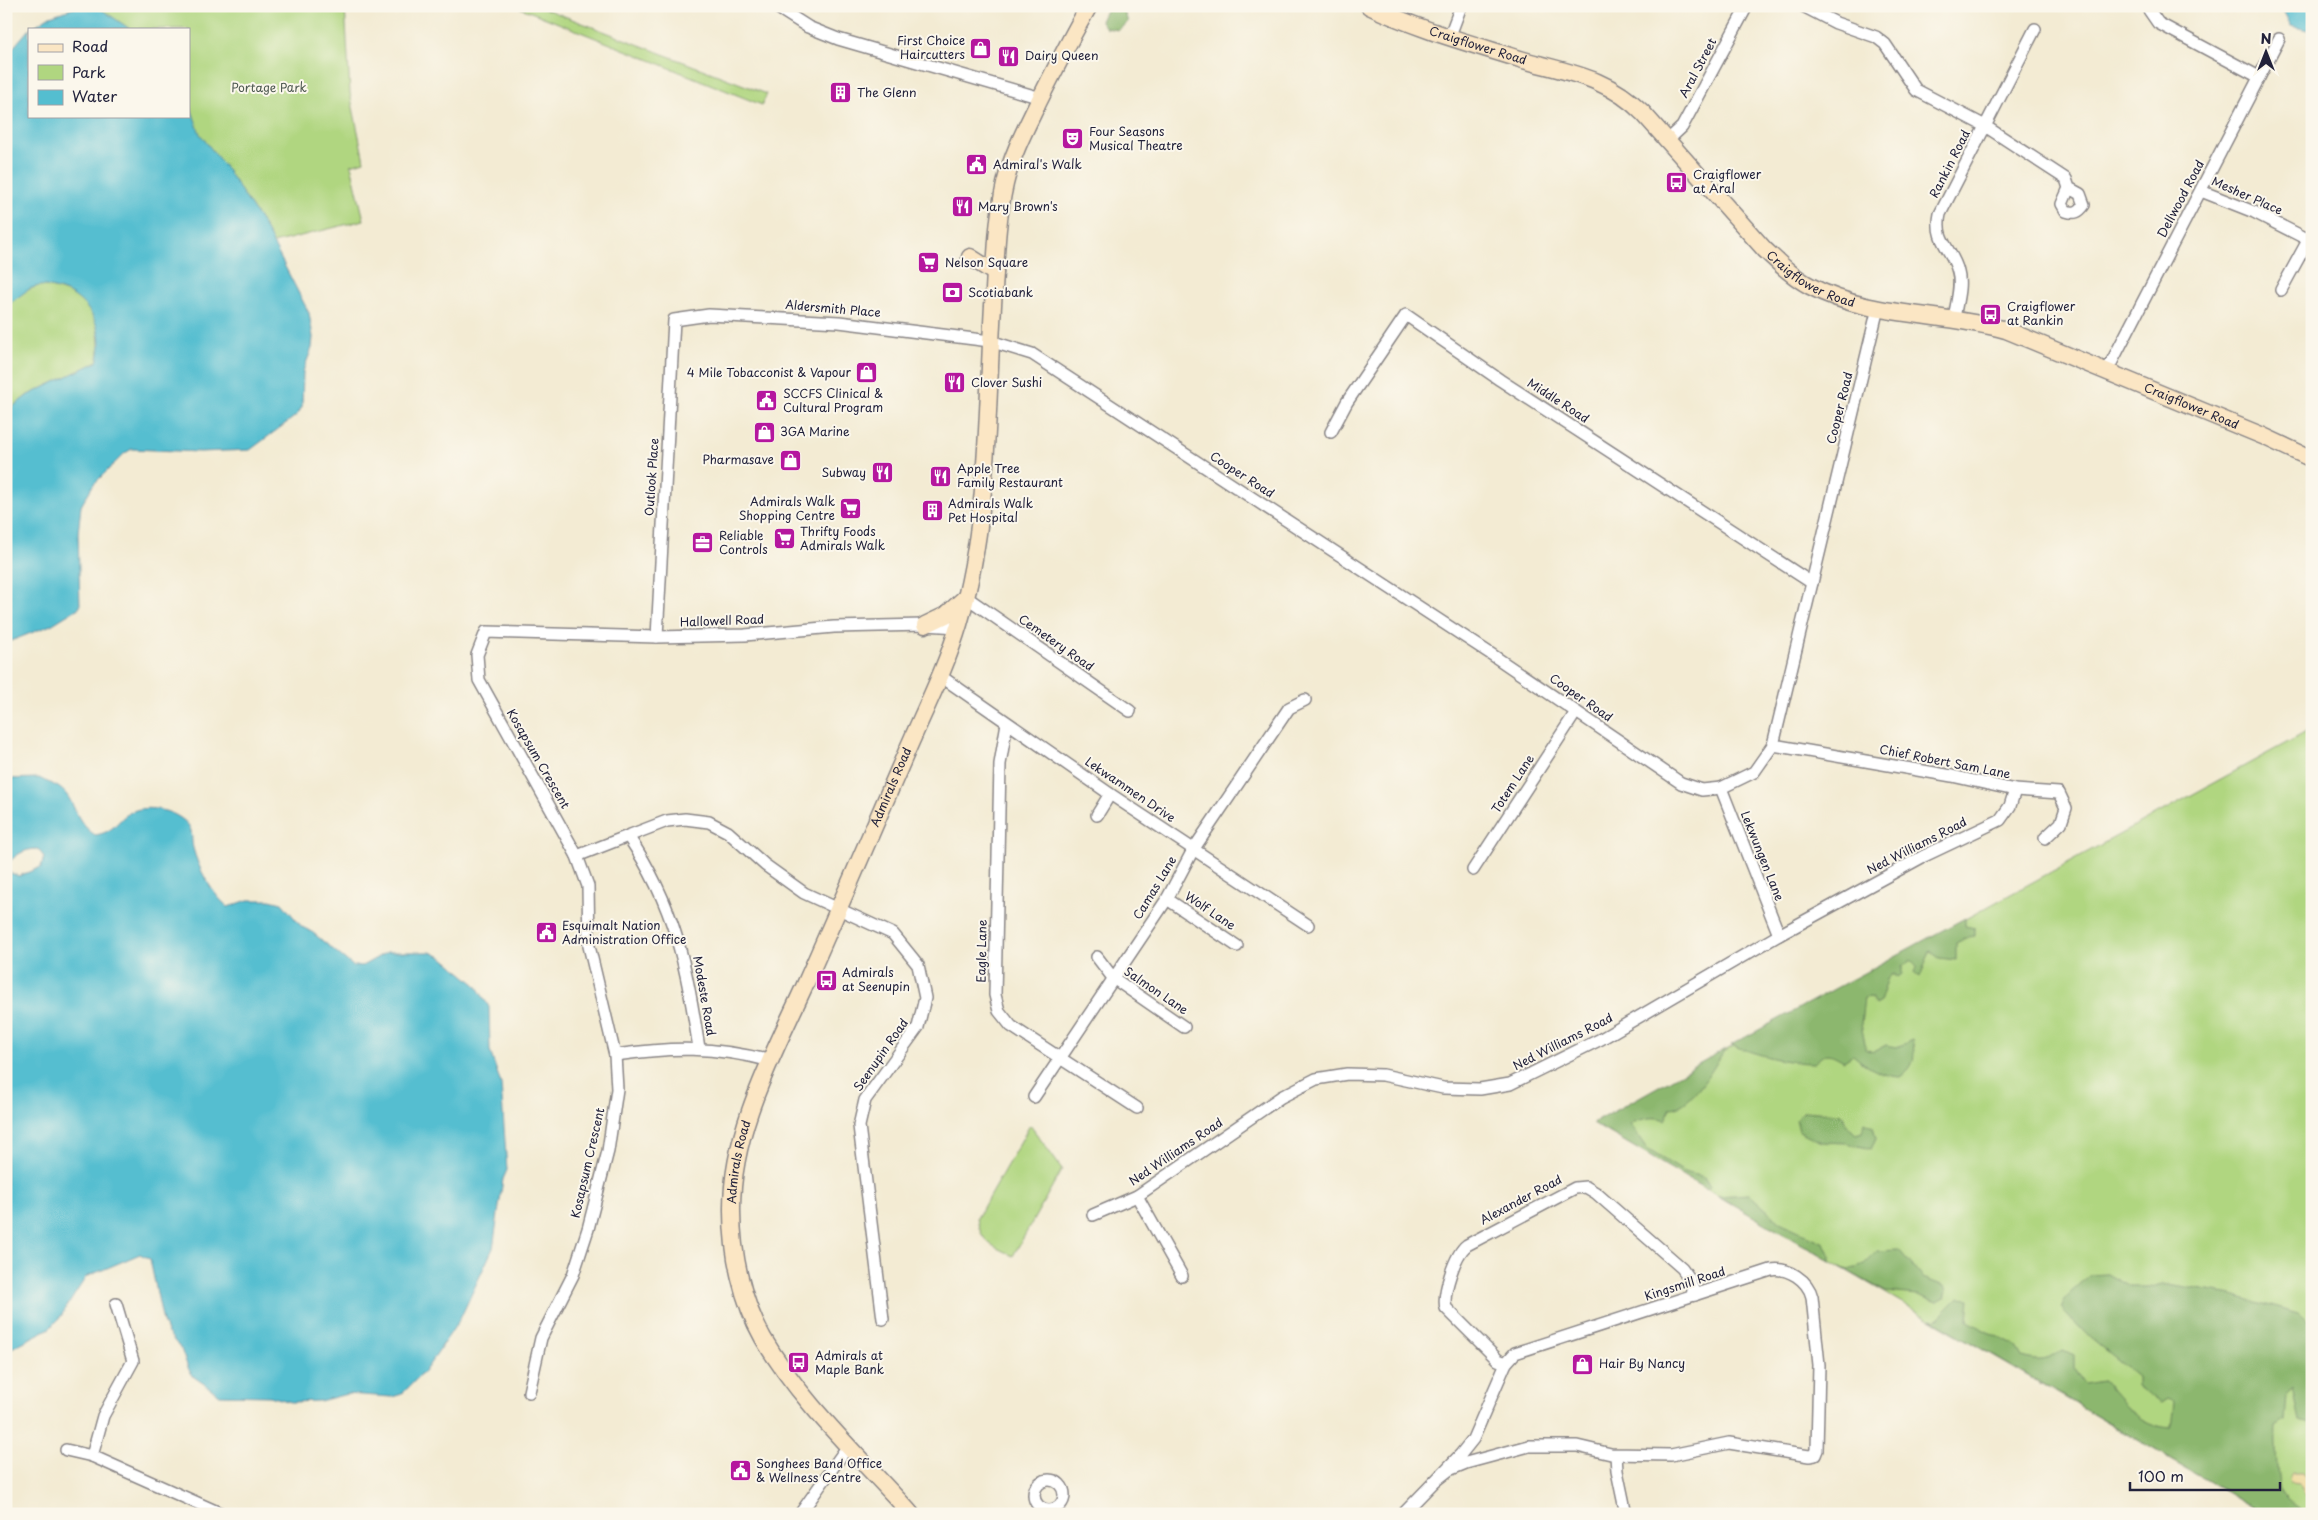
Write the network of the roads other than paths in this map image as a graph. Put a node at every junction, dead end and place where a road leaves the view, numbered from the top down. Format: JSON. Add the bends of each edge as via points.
{"nodes":[{"id":1,"x":775,"y":6,"type":"edge"},
{"id":2,"x":1089,"y":6,"type":"edge"},
{"id":3,"x":1369,"y":6,"type":"edge"},
{"id":4,"x":1461,"y":6,"type":"edge"},
{"id":5,"x":1747,"y":6,"type":"edge"},
{"id":6,"x":1803,"y":6,"type":"edge"},
{"id":7,"x":2149,"y":10,"type":"dead end"},
{"id":8,"x":2035,"y":29,"type":"dead end"},
{"id":9,"x":1450,"y":38,"type":"junction"},
{"id":10,"x":2279,"y":39,"type":"dead end"},
{"id":11,"x":2260,"y":77,"type":"junction"},
{"id":12,"x":1041,"y":98,"type":"junction"},
{"id":13,"x":1985,"y":126,"type":"junction"},
{"id":14,"x":1668,"y":140,"type":"junction"},
{"id":15,"x":2069,"y":188,"type":"dead end"},
{"id":16,"x":2201,"y":191,"type":"junction"},
{"id":17,"x":2310,"y":237,"type":"edge"},
{"id":18,"x":996,"y":245,"type":"junction"},
{"id":19,"x":995,"y":273,"type":"junction"},
{"id":20,"x":2281,"y":290,"type":"dead end"},
{"id":21,"x":1878,"y":308,"type":"junction"},
{"id":22,"x":1954,"y":318,"type":"junction"},
{"id":23,"x":674,"y":320,"type":"joint"},
{"id":24,"x":990,"y":341,"type":"junction"},
{"id":25,"x":2107,"y":372,"type":"junction"},
{"id":26,"x":1331,"y":432,"type":"dead end"},
{"id":27,"x":2312,"y":459,"type":"edge"},
{"id":28,"x":1812,"y":583,"type":"junction"},
{"id":29,"x":966,"y":597,"type":"junction"},
{"id":30,"x":925,"y":625,"type":"junction"},
{"id":31,"x":958,"y":627,"type":"junction"},
{"id":32,"x":486,"y":632,"type":"joint"},
{"id":33,"x":657,"y":637,"type":"junction"},
{"id":34,"x":939,"y":675,"type":"junction"},
{"id":35,"x":1305,"y":700,"type":"dead end"},
{"id":36,"x":1130,"y":711,"type":"dead end"},
{"id":37,"x":1576,"y":712,"type":"junction"},
{"id":38,"x":1007,"y":723,"type":"junction"},
{"id":39,"x":1773,"y":745,"type":"junction"},
{"id":40,"x":1721,"y":788,"type":"junction"},
{"id":41,"x":2015,"y":790,"type":"junction"},
{"id":42,"x":1110,"y":794,"type":"junction"},
{"id":43,"x":1097,"y":815,"type":"dead end"},
{"id":44,"x":628,"y":836,"type":"junction"},
{"id":45,"x":2045,"y":838,"type":"dead end"},
{"id":46,"x":1193,"y":850,"type":"junction"},
{"id":47,"x":577,"y":856,"type":"junction"},
{"id":48,"x":1473,"y":870,"type":"dead end"},
{"id":49,"x":1167,"y":899,"type":"junction"},
{"id":50,"x":839,"y":910,"type":"junction"},
{"id":51,"x":1308,"y":926,"type":"dead end"},
{"id":52,"x":1779,"y":935,"type":"junction"},
{"id":53,"x":1237,"y":946,"type":"dead end"},
{"id":54,"x":1097,"y":957,"type":"dead end"},
{"id":55,"x":1112,"y":978,"type":"junction"},
{"id":56,"x":1184,"y":1027,"type":"dead end"},
{"id":57,"x":699,"y":1048,"type":"junction"},
{"id":58,"x":615,"y":1055,"type":"junction"},
{"id":59,"x":1059,"y":1059,"type":"junction"},
{"id":60,"x":770,"y":1061,"type":"junction"},
{"id":61,"x":1034,"y":1097,"type":"dead end"},
{"id":62,"x":1137,"y":1108,"type":"dead end"},
{"id":63,"x":1136,"y":1196,"type":"junction"},
{"id":64,"x":1093,"y":1215,"type":"dead end"},
{"id":65,"x":1182,"y":1276,"type":"dead end"},
{"id":66,"x":1695,"y":1295,"type":"junction"},
{"id":67,"x":116,"y":1304,"type":"dead end"},
{"id":68,"x":884,"y":1319,"type":"dead end"},
{"id":69,"x":1506,"y":1363,"type":"junction"},
{"id":70,"x":529,"y":1392,"type":"dead end"},
{"id":71,"x":848,"y":1446,"type":"junction"},
{"id":72,"x":66,"y":1450,"type":"dead end"},
{"id":73,"x":1616,"y":1455,"type":"junction"},
{"id":74,"x":92,"y":1456,"type":"junction"},
{"id":75,"x":1463,"y":1459,"type":"junction"},
{"id":76,"x":222,"y":1514,"type":"edge"},
{"id":77,"x":800,"y":1514,"type":"edge"},
{"id":78,"x":911,"y":1514,"type":"edge"},
{"id":79,"x":1403,"y":1514,"type":"edge"},
{"id":80,"x":1626,"y":1514,"type":"edge"}],
"edges":[{"from":1,"to":12,"type":"street","via":[[808,27],[838,39]]},
{"from":2,"to":12,"type":"main road","name":"Admirals Road"},
{"from":3,"to":9,"type":"main road","name":"Craigflower Road"},
{"from":4,"to":9,"type":"street"},
{"from":5,"to":14,"type":"street","name":"Aral Street","via":[[1682,127]]},
{"from":6,"to":13,"type":"street","via":[[1836,23],[1876,37],[1885,44],[1916,90]]},
{"from":7,"to":11,"type":"street","via":[[2158,23]]},
{"from":8,"to":13,"type":"street","name":"Rankin Road"},
{"from":9,"to":14,"type":"main road","name":"Craigflower Road","via":[[1610,86],[1629,99]]},
{"from":10,"to":11,"type":"street","name":"Dellwood Road"},
{"from":11,"to":16,"type":"street","name":"Dellwood Road"},
{"from":12,"to":18,"type":"main road","name":"Admirals Road","via":[[1006,179]]},
{"from":13,"to":15,"type":"street","via":[[2066,179]]},
{"from":13,"to":22,"type":"street","name":"Rankin Road","via":[[1939,220],[1940,238],[1959,273]]},
{"from":14,"to":21,"type":"main road","name":"Craigflower Road","via":[[1765,250],[1785,268],[1810,286],[1841,299]]},
{"from":16,"to":17,"type":"street","name":"Mesher Place"},
{"from":16,"to":25,"type":"street","name":"Dellwood Road"},
{"from":17,"to":20,"type":"street","name":"Mesher Place"},
{"from":18,"to":19,"type":"main road","name":"Admirals Road"},
{"from":18,"to":19,"type":"main road","via":[[970,257]]},
{"from":19,"to":24,"type":"main road","name":"Admirals Road"},
{"from":21,"to":22,"type":"main road","name":"Craigflower Road"},
{"from":21,"to":28,"type":"street","name":"Cooper Road"},
{"from":22,"to":25,"type":"main road","name":"Craigflower Road","via":[[2006,330]]},
{"from":23,"to":24,"type":"street","name":"Aldersmith Place","via":[[709,315],[839,322]]},
{"from":23,"to":33,"type":"street","name":"Outlook Place"},
{"from":24,"to":29,"type":"main road","name":"Admirals Road","via":[[985,492],[975,566]]},
{"from":24,"to":37,"type":"street","name":"Cooper Road","via":[[1032,354]]},
{"from":25,"to":27,"type":"main road","name":"Craigflower Road"},
{"from":26,"to":28,"type":"street","name":"Middle Road","via":[[1347,402],[1406,315]]},
{"from":28,"to":39,"type":"street","name":"Cooper Road"},
{"from":29,"to":30,"type":"main road","via":[[946,615]]},
{"from":29,"to":31,"type":"main road","name":"Admirals Road"},
{"from":29,"to":36,"type":"street","name":"Cemetery Road"},
{"from":30,"to":31,"type":"street","name":"Hallowell Road"},
{"from":30,"to":33,"type":"street","name":"Hallowell Road"},
{"from":31,"to":34,"type":"main road","name":"Admirals Road"},
{"from":32,"to":33,"type":"street","name":"Hallowell Road"},
{"from":32,"to":47,"type":"street","name":"Kosapsum Crescent","via":[[477,655],[477,670],[484,691]]},
{"from":34,"to":38,"type":"street","name":"Lekwammen Drive"},
{"from":34,"to":50,"type":"main road","name":"Admirals Road"},
{"from":35,"to":46,"type":"street","name":"Camas Lane","via":[[1289,708]]},
{"from":37,"to":40,"type":"street","name":"Cooper Road","via":[[1681,783],[1702,790]]},
{"from":37,"to":48,"type":"street","name":"Totem Lane"},
{"from":38,"to":42,"type":"street","name":"Lekwammen Drive"},
{"from":38,"to":59,"type":"street","name":"Eagle Lane","via":[[1000,764],[995,995],[999,1011],[1011,1026]]},
{"from":39,"to":40,"type":"street","name":"Cooper Road","via":[[1754,772]]},
{"from":39,"to":41,"type":"street","name":"Chief Robert Sam Lane"},
{"from":40,"to":52,"type":"street","name":"Lekwungen Lane"},
{"from":41,"to":45,"type":"street","name":"Chief Robert Sam Lane","via":[[2059,793],[2066,808],[2061,823]]},
{"from":41,"to":52,"type":"street","name":"Ned Williams Road","via":[[2010,806],[2000,820],[1922,857]]},
{"from":42,"to":43,"type":"street"},
{"from":42,"to":46,"type":"street","name":"Lekwammen Drive"},
{"from":44,"to":47,"type":"street"},
{"from":44,"to":50,"type":"street","name":"Seenupin Road","via":[[667,821],[708,822],[728,832],[765,865],[804,893]]},
{"from":44,"to":57,"type":"street","name":"Modeste Road","via":[[644,860],[676,932],[687,973]]},
{"from":46,"to":49,"type":"street","name":"Camas Lane"},
{"from":46,"to":51,"type":"street","name":"Lekwammen Drive"},
{"from":47,"to":58,"type":"street","name":"Kosapsum Crescent","via":[[588,886],[590,946]]},
{"from":49,"to":53,"type":"street","name":"Wolf Lane"},
{"from":49,"to":55,"type":"street","name":"Camas Lane"},
{"from":50,"to":60,"type":"main road","name":"Admirals Road"},
{"from":50,"to":68,"type":"street","name":"Seenupin Road","via":[[893,934],[918,965],[925,998],[918,1027],[865,1100],[859,1126]]},
{"from":52,"to":63,"type":"street","name":"Ned Williams Road","via":[[1601,1039],[1510,1084],[1480,1090],[1383,1075],[1347,1074],[1316,1080],[1280,1097]]},
{"from":54,"to":55,"type":"street"},
{"from":55,"to":56,"type":"street","name":"Salmon Lane"},
{"from":55,"to":59,"type":"street","name":"Camas Lane"},
{"from":57,"to":58,"type":"street","via":[[665,1048]]},
{"from":57,"to":60,"type":"street"},
{"from":58,"to":70,"type":"street","name":"Kosapsum Crescent","via":[[617,1089],[608,1151],[573,1275],[541,1338]]},
{"from":59,"to":61,"type":"street","name":"Camas Lane"},
{"from":59,"to":62,"type":"street","name":"Eagle Lane"},
{"from":60,"to":71,"type":"main road","name":"Admirals Road","via":[[746,1122],[735,1169],[732,1211],[736,1256],[746,1296],[763,1337],[776,1358]]},
{"from":63,"to":64,"type":"street","name":"Ned Williams Road"},
{"from":63,"to":65,"type":"street"},
{"from":66,"to":69,"type":"street","name":"Kingsmill Road","via":[[1515,1353]]},
{"from":66,"to":69,"type":"street","name":"Alexander Road","via":[[1682,1268],[1596,1193],[1586,1187],[1569,1190],[1467,1245],[1456,1259],[1445,1298],[1446,1308],[1498,1360]]},
{"from":66,"to":73,"type":"street","name":"Kingsmill Road","via":[[1776,1269],[1786,1271],[1806,1284],[1812,1298],[1818,1355],[1815,1455],[1729,1443],[1677,1454]]},
{"from":67,"to":74,"type":"street","via":[[133,1361],[103,1416]]},
{"from":69,"to":75,"type":"street"},
{"from":71,"to":77,"type":"street"},
{"from":71,"to":78,"type":"main road","name":"Admirals Road"},
{"from":72,"to":74,"type":"street"},
{"from":73,"to":75,"type":"street","via":[[1577,1446],[1536,1445]]},
{"from":73,"to":80,"type":"street"},
{"from":74,"to":76,"type":"street"},
{"from":75,"to":79,"type":"street","via":[[1435,1481]]}]}
